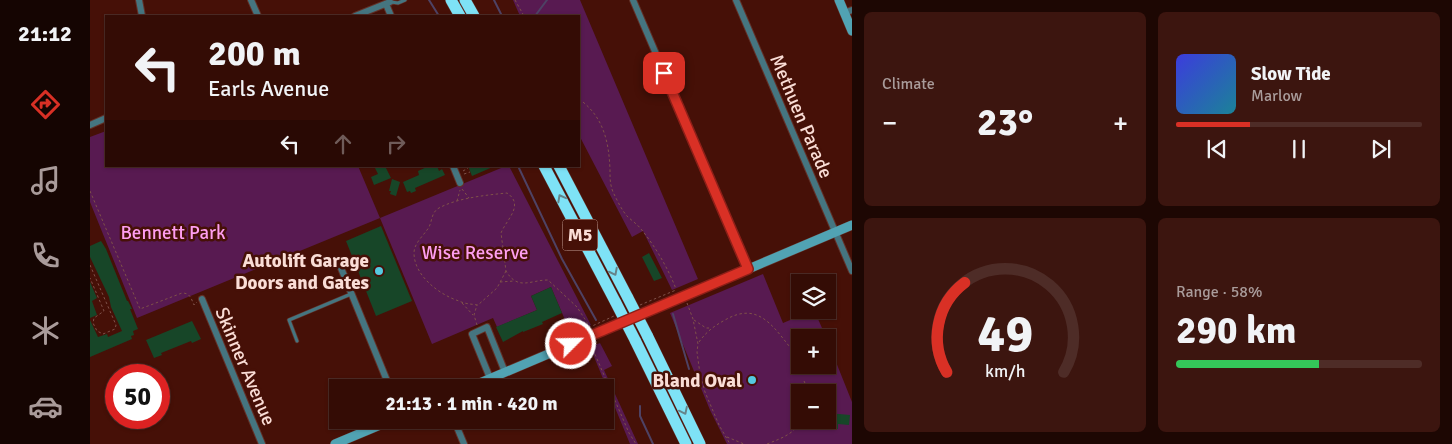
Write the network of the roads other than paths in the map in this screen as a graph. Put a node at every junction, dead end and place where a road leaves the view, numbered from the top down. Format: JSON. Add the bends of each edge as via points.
{"nodes":[{"id":1,"x":139,"y":0,"type":"edge"},
{"id":2,"x":252,"y":0,"type":"edge"},
{"id":3,"x":405,"y":0,"type":"edge"},
{"id":4,"x":451,"y":0,"type":"edge"},
{"id":5,"x":464,"y":0,"type":"edge"},
{"id":6,"x":633,"y":0,"type":"edge"},
{"id":7,"x":736,"y":0,"type":"edge"},
{"id":8,"x":839,"y":0,"type":"edge"},
{"id":9,"x":388,"y":3,"type":"junction"},
{"id":10,"x":848,"y":11,"type":"edge"},
{"id":11,"x":142,"y":15,"type":"edge"},
{"id":12,"x":258,"y":15,"type":"edge"},
{"id":13,"x":358,"y":15,"type":"edge"},
{"id":14,"x":391,"y":15,"type":"edge"},
{"id":15,"x":459,"y":15,"type":"edge"},
{"id":16,"x":473,"y":15,"type":"edge"},
{"id":17,"x":852,"y":31,"type":"edge"},
{"id":18,"x":105,"y":118,"type":"edge"},
{"id":19,"x":90,"y":125,"type":"edge"},
{"id":20,"x":453,"y":167,"type":"edge"},
{"id":21,"x":545,"y":167,"type":"edge"},
{"id":22,"x":560,"y":167,"type":"edge"},
{"id":23,"x":460,"y":185,"type":"road end"},
{"id":24,"x":852,"y":225,"type":"edge"},
{"id":25,"x":835,"y":232,"type":"junction"},
{"id":26,"x":341,"y":268,"type":"dead end"},
{"id":27,"x":748,"y":269,"type":"junction"},
{"id":28,"x":852,"y":271,"type":"edge"},
{"id":29,"x":352,"y":293,"type":"junction"},
{"id":30,"x":202,"y":299,"type":"road end"},
{"id":31,"x":635,"y":340,"type":"junction"},
{"id":32,"x":297,"y":341,"type":"dead end"},
{"id":33,"x":505,"y":372,"type":"junction"},
{"id":34,"x":490,"y":378,"type":"joint"},
{"id":35,"x":386,"y":379,"type":"edge"},
{"id":36,"x":371,"y":429,"type":"edge"},
{"id":37,"x":458,"y":429,"type":"edge"},
{"id":38,"x":262,"y":444,"type":"edge"},
{"id":39,"x":335,"y":444,"type":"edge"},
{"id":40,"x":464,"y":444,"type":"edge"},
{"id":41,"x":679,"y":444,"type":"edge"},
{"id":42,"x":686,"y":444,"type":"edge"},
{"id":43,"x":700,"y":444,"type":"edge"}],
"edges":[{"from":1,"to":11,"type":"street"},
{"from":2,"to":12,"type":"street"},
{"from":3,"to":9,"type":"lane"},
{"from":4,"to":15,"type":"highway"},
{"from":5,"to":16,"type":"highway"},
{"from":6,"to":27,"type":"street"},
{"from":7,"to":25,"type":"street","name":"Methuen Parade"},
{"from":8,"to":10,"type":"main road"},
{"from":9,"to":13,"type":"street"},
{"from":9,"to":14,"type":"street"},
{"from":10,"to":17,"type":"main road"},
{"from":18,"to":19,"type":"street"},
{"from":20,"to":23,"type":"street"},
{"from":31,"to":21,"type":"highway","number":"M5","one_way":true,"bridge":true},
{"from":22,"to":43,"type":"highway","number":"M5","one_way":true,"bridge":true},
{"from":24,"to":25,"type":"main road"},
{"from":25,"to":27,"type":"main road"},
{"from":25,"to":28,"type":"street","name":"Methuen Parade"},
{"from":26,"to":29,"type":"street"},
{"from":27,"to":33,"type":"main road"},
{"from":29,"to":32,"type":"lane","via":[[289,320]]},
{"from":29,"to":35,"type":"street"},
{"from":30,"to":38,"type":"street","name":"Skinner Avenue"},
{"from":31,"to":41,"type":"highway","number":"M5"},
{"from":31,"to":42,"type":"highway","number":"M5"},
{"from":33,"to":34,"type":"main road"},
{"from":33,"to":34,"type":"street","via":[[487,327],[472,334]]},
{"from":36,"to":39,"type":"main road"},
{"from":37,"to":40,"type":"street"}]}
